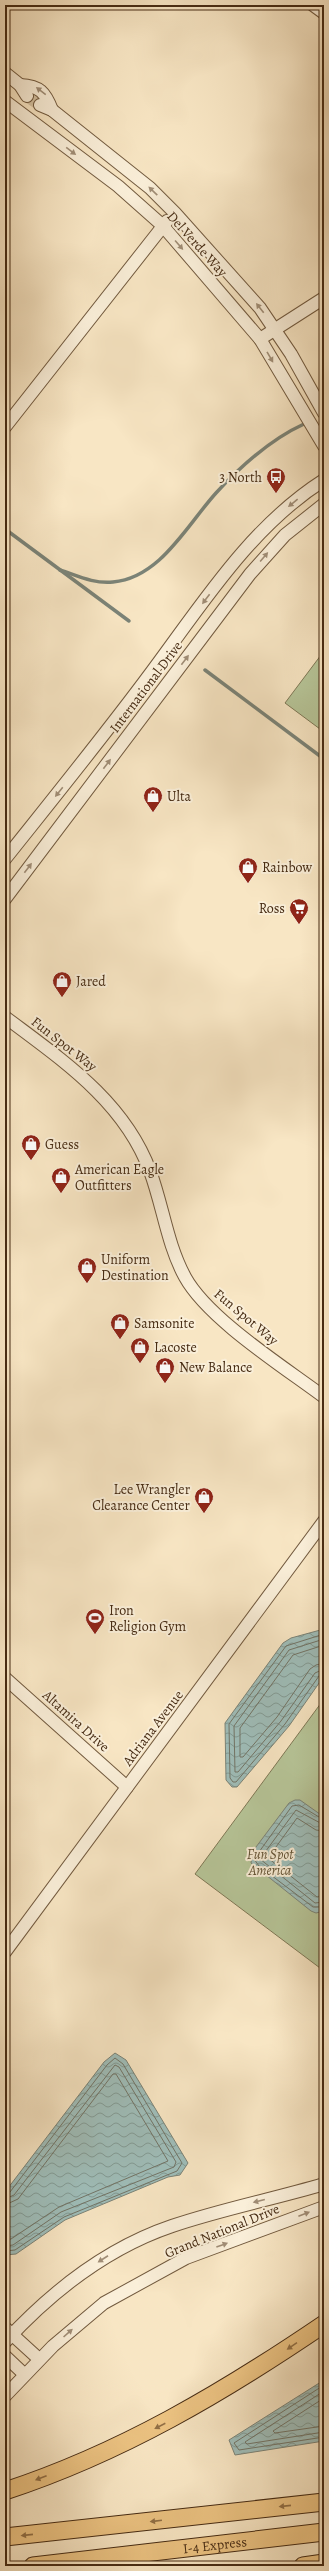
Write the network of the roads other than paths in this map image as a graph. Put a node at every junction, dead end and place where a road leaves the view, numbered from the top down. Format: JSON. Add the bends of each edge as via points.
{"nodes":[{"id":1,"x":313,"y":5,"type":"edge"},
{"id":2,"x":324,"y":13,"type":"edge"},
{"id":3,"x":5,"y":74,"type":"edge"},
{"id":4,"x":20,"y":84,"type":"junction"},
{"id":5,"x":27,"y":96,"type":"tunnel mouth"},
{"id":6,"x":5,"y":101,"type":"edge"},
{"id":7,"x":40,"y":105,"type":"tunnel mouth"},
{"id":8,"x":52,"y":110,"type":"junction"},
{"id":9,"x":40,"y":127,"type":"junction"},
{"id":10,"x":175,"y":213,"type":"junction"},
{"id":11,"x":162,"y":225,"type":"junction"},
{"id":12,"x":324,"y":298,"type":"edge"},
{"id":13,"x":275,"y":330,"type":"junction"},
{"id":14,"x":260,"y":339,"type":"junction"},
{"id":15,"x":324,"y":413,"type":"edge"},
{"id":16,"x":5,"y":427,"type":"edge"},
{"id":17,"x":324,"y":446,"type":"edge"},
{"id":18,"x":324,"y":480,"type":"edge"},
{"id":19,"x":324,"y":504,"type":"edge"},
{"id":20,"x":5,"y":859,"type":"edge"},
{"id":21,"x":5,"y":899,"type":"edge"},
{"id":22,"x":5,"y":1017,"type":"edge"},
{"id":23,"x":324,"y":1397,"type":"edge"},
{"id":24,"x":324,"y":1521,"type":"edge"},
{"id":25,"x":5,"y":1678,"type":"edge"},
{"id":26,"x":127,"y":1787,"type":"junction"},
{"id":27,"x":5,"y":1952,"type":"edge"},
{"id":28,"x":324,"y":2184,"type":"edge"},
{"id":29,"x":324,"y":2207,"type":"edge"},
{"id":30,"x":324,"y":2324,"type":"edge"},
{"id":31,"x":7,"y":2335,"type":"edge"},
{"id":32,"x":5,"y":2356,"type":"edge"},
{"id":33,"x":39,"y":2359,"type":"junction"},
{"id":34,"x":24,"y":2374,"type":"junction"},
{"id":35,"x":5,"y":2396,"type":"edge"},
{"id":36,"x":5,"y":2491,"type":"edge"},
{"id":37,"x":324,"y":2502,"type":"edge"},
{"id":38,"x":324,"y":2532,"type":"edge"},
{"id":39,"x":5,"y":2537,"type":"edge"},
{"id":40,"x":324,"y":2564,"type":"edge"},
{"id":41,"x":33,"y":2566,"type":"edge"},
{"id":42,"x":303,"y":2566,"type":"edge"}],
"edges":[{"from":1,"to":2,"type":"street"},
{"from":3,"to":4,"type":"street","name":"Del Verde Way"},
{"from":4,"to":5,"type":"street","name":"Del Verde Way"},
{"from":8,"to":4,"type":"street","name":"Del Verde Way","one_way":true,"via":[[46,95],[34,86]]},
{"from":6,"to":9,"type":"street","name":"Del Verde Way"},
{"from":7,"to":8,"type":"street","name":"Del Verde Way"},
{"from":8,"to":9,"type":"street"},
{"from":10,"to":8,"type":"street","name":"Del Verde Way","one_way":true,"via":[[150,188]]},
{"from":9,"to":11,"type":"street","name":"Del Verde Way","one_way":true,"via":[[118,186]]},
{"from":10,"to":11,"type":"street"},
{"from":13,"to":10,"type":"street","name":"Del Verde Way","one_way":true,"via":[[260,308]]},
{"from":11,"to":14,"type":"street","name":"Del Verde Way","one_way":true},
{"from":11,"to":16,"type":"street"},
{"from":12,"to":13,"type":"street"},
{"from":13,"to":14,"type":"street"},
{"from":13,"to":15,"type":"street","name":"Del Verde Way"},
{"from":14,"to":17,"type":"street","name":"Del Verde Way","one_way":true},
{"from":18,"to":20,"type":"street","name":"International Drive","one_way":true,"via":[[293,502],[242,552],[94,749]]},
{"from":21,"to":19,"type":"street","name":"International Drive","one_way":true,"via":[[250,574],[285,535]]},
{"from":22,"to":23,"type":"street","name":"Fun Spot Way","via":[[69,1065],[98,1091],[122,1122],[150,1170],[173,1248],[186,1278],[205,1304]]},
{"from":24,"to":26,"type":"street","name":"Adriana Avenue"},
{"from":25,"to":26,"type":"street","name":"Altamira Drive"},
{"from":26,"to":27,"type":"street","name":"Adriana Avenue"},
{"from":28,"to":31,"type":"street","name":"Grand National Drive","one_way":true,"via":[[171,2226],[128,2246],[68,2283]]},
{"from":33,"to":29,"type":"street","name":"Grand National Drive","one_way":true,"via":[[104,2303],[167,2268],[186,2258]]},
{"from":30,"to":36,"type":"highway","one_way":true,"via":[[235,2383],[167,2422],[78,2463]]},
{"from":31,"to":33,"type":"street"},
{"from":32,"to":34,"type":"street"},
{"from":33,"to":34,"type":"street","name":"Grand National Drive"},
{"from":34,"to":35,"type":"street","name":"Grand National Drive"},
{"from":37,"to":39,"type":"highway","one_way":true},
{"from":38,"to":41,"type":"highway","name":"I-4 Express"},
{"from":40,"to":42,"type":"highway"}]}
